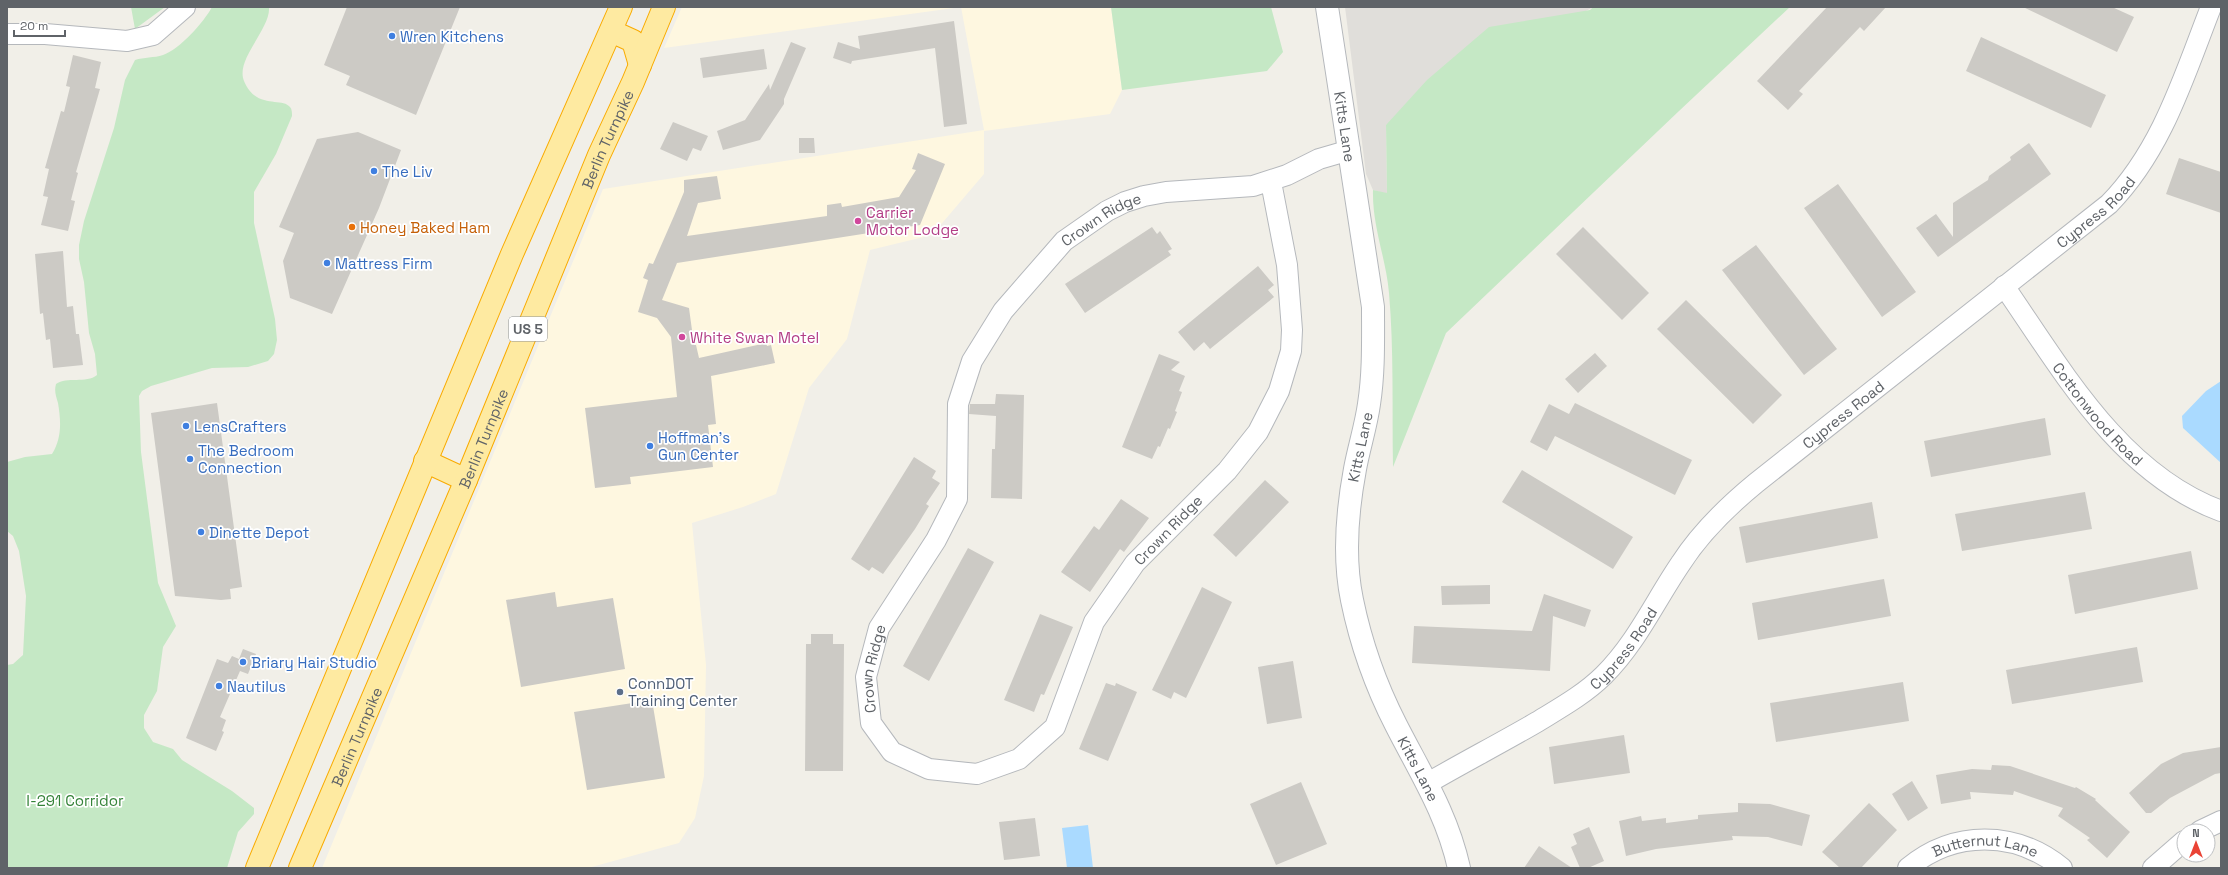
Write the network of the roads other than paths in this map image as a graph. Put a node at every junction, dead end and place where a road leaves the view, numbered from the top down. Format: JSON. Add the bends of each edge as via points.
{"nodes":[{"id":1,"x":185,"y":7,"type":"edge"},
{"id":2,"x":621,"y":7,"type":"edge"},
{"id":3,"x":664,"y":7,"type":"edge"},
{"id":4,"x":1327,"y":7,"type":"edge"},
{"id":5,"x":2211,"y":7,"type":"edge"},
{"id":6,"x":611,"y":31,"type":"junction"},
{"id":7,"x":7,"y":34,"type":"edge"},
{"id":8,"x":640,"y":65,"type":"junction"},
{"id":9,"x":1350,"y":150,"type":"junction"},
{"id":10,"x":1271,"y":182,"type":"junction"},
{"id":11,"x":2004,"y":286,"type":"junction"},
{"id":12,"x":425,"y":461,"type":"junction"},
{"id":13,"x":466,"y":480,"type":"junction"},
{"id":14,"x":2221,"y":511,"type":"edge"},
{"id":15,"x":1428,"y":783,"type":"junction"},
{"id":16,"x":2176,"y":848,"type":"edge"},
{"id":17,"x":257,"y":868,"type":"edge"},
{"id":18,"x":300,"y":868,"type":"edge"},
{"id":19,"x":1459,"y":868,"type":"edge"},
{"id":20,"x":1908,"y":868,"type":"edge"},
{"id":21,"x":2062,"y":868,"type":"edge"},
{"id":22,"x":2153,"y":868,"type":"edge"}],
"edges":[{"from":1,"to":7,"type":"street","via":[[153,35],[127,41],[45,34]]},
{"from":2,"to":6,"type":"highway","number":"US 5"},
{"from":3,"to":8,"type":"highway","name":"Berlin Turnpike","number":"US 5"},
{"from":4,"to":9,"type":"street","name":"Kitts Lane"},
{"from":5,"to":11,"type":"street","name":"Cypress Road","via":[[2166,122],[2128,186],[2109,204]]},
{"from":6,"to":8,"type":"highway","via":[[632,41]]},
{"from":6,"to":12,"type":"highway","number":"US 5","via":[[523,228]]},
{"from":8,"to":13,"type":"highway","name":"Berlin Turnpike","number":"US 5","via":[[597,160]]},
{"from":9,"to":10,"type":"street","name":"Crown Ridge","via":[[1319,159]]},
{"from":9,"to":15,"type":"street","name":"Kitts Lane","via":[[1369,276],[1373,339],[1369,403],[1355,467],[1346,532],[1351,598],[1359,632],[1377,682],[1396,725]]},
{"from":10,"to":10,"type":"street","name":"Crown Ridge","via":[[1241,188],[1144,196],[1113,208],[1064,241],[1003,311],[972,361],[958,404],[957,499],[936,540],[879,628],[866,677],[871,723],[892,752],[929,770],[977,774],[1019,759],[1056,727],[1094,622],[1135,563],[1227,470],[1258,432],[1279,391],[1291,351],[1287,265]]},
{"from":11,"to":14,"type":"street","name":"Cottonwood Road","via":[[2085,402],[2121,443],[2180,492]]},
{"from":11,"to":15,"type":"street","name":"Cypress Road","via":[[1756,483],[1724,512],[1681,562],[1644,626],[1604,676],[1553,712]]},
{"from":12,"to":13,"type":"highway"},
{"from":12,"to":17,"type":"highway","number":"US 5"},
{"from":13,"to":18,"type":"highway","name":"Berlin Turnpike","number":"US 5"},
{"from":15,"to":19,"type":"street","name":"Kitts Lane","via":[[1443,813]]},
{"from":16,"to":22,"type":"street"},
{"from":20,"to":21,"type":"street","name":"Butternut Lane","via":[[1939,848],[1984,839],[2024,845]]}]}
